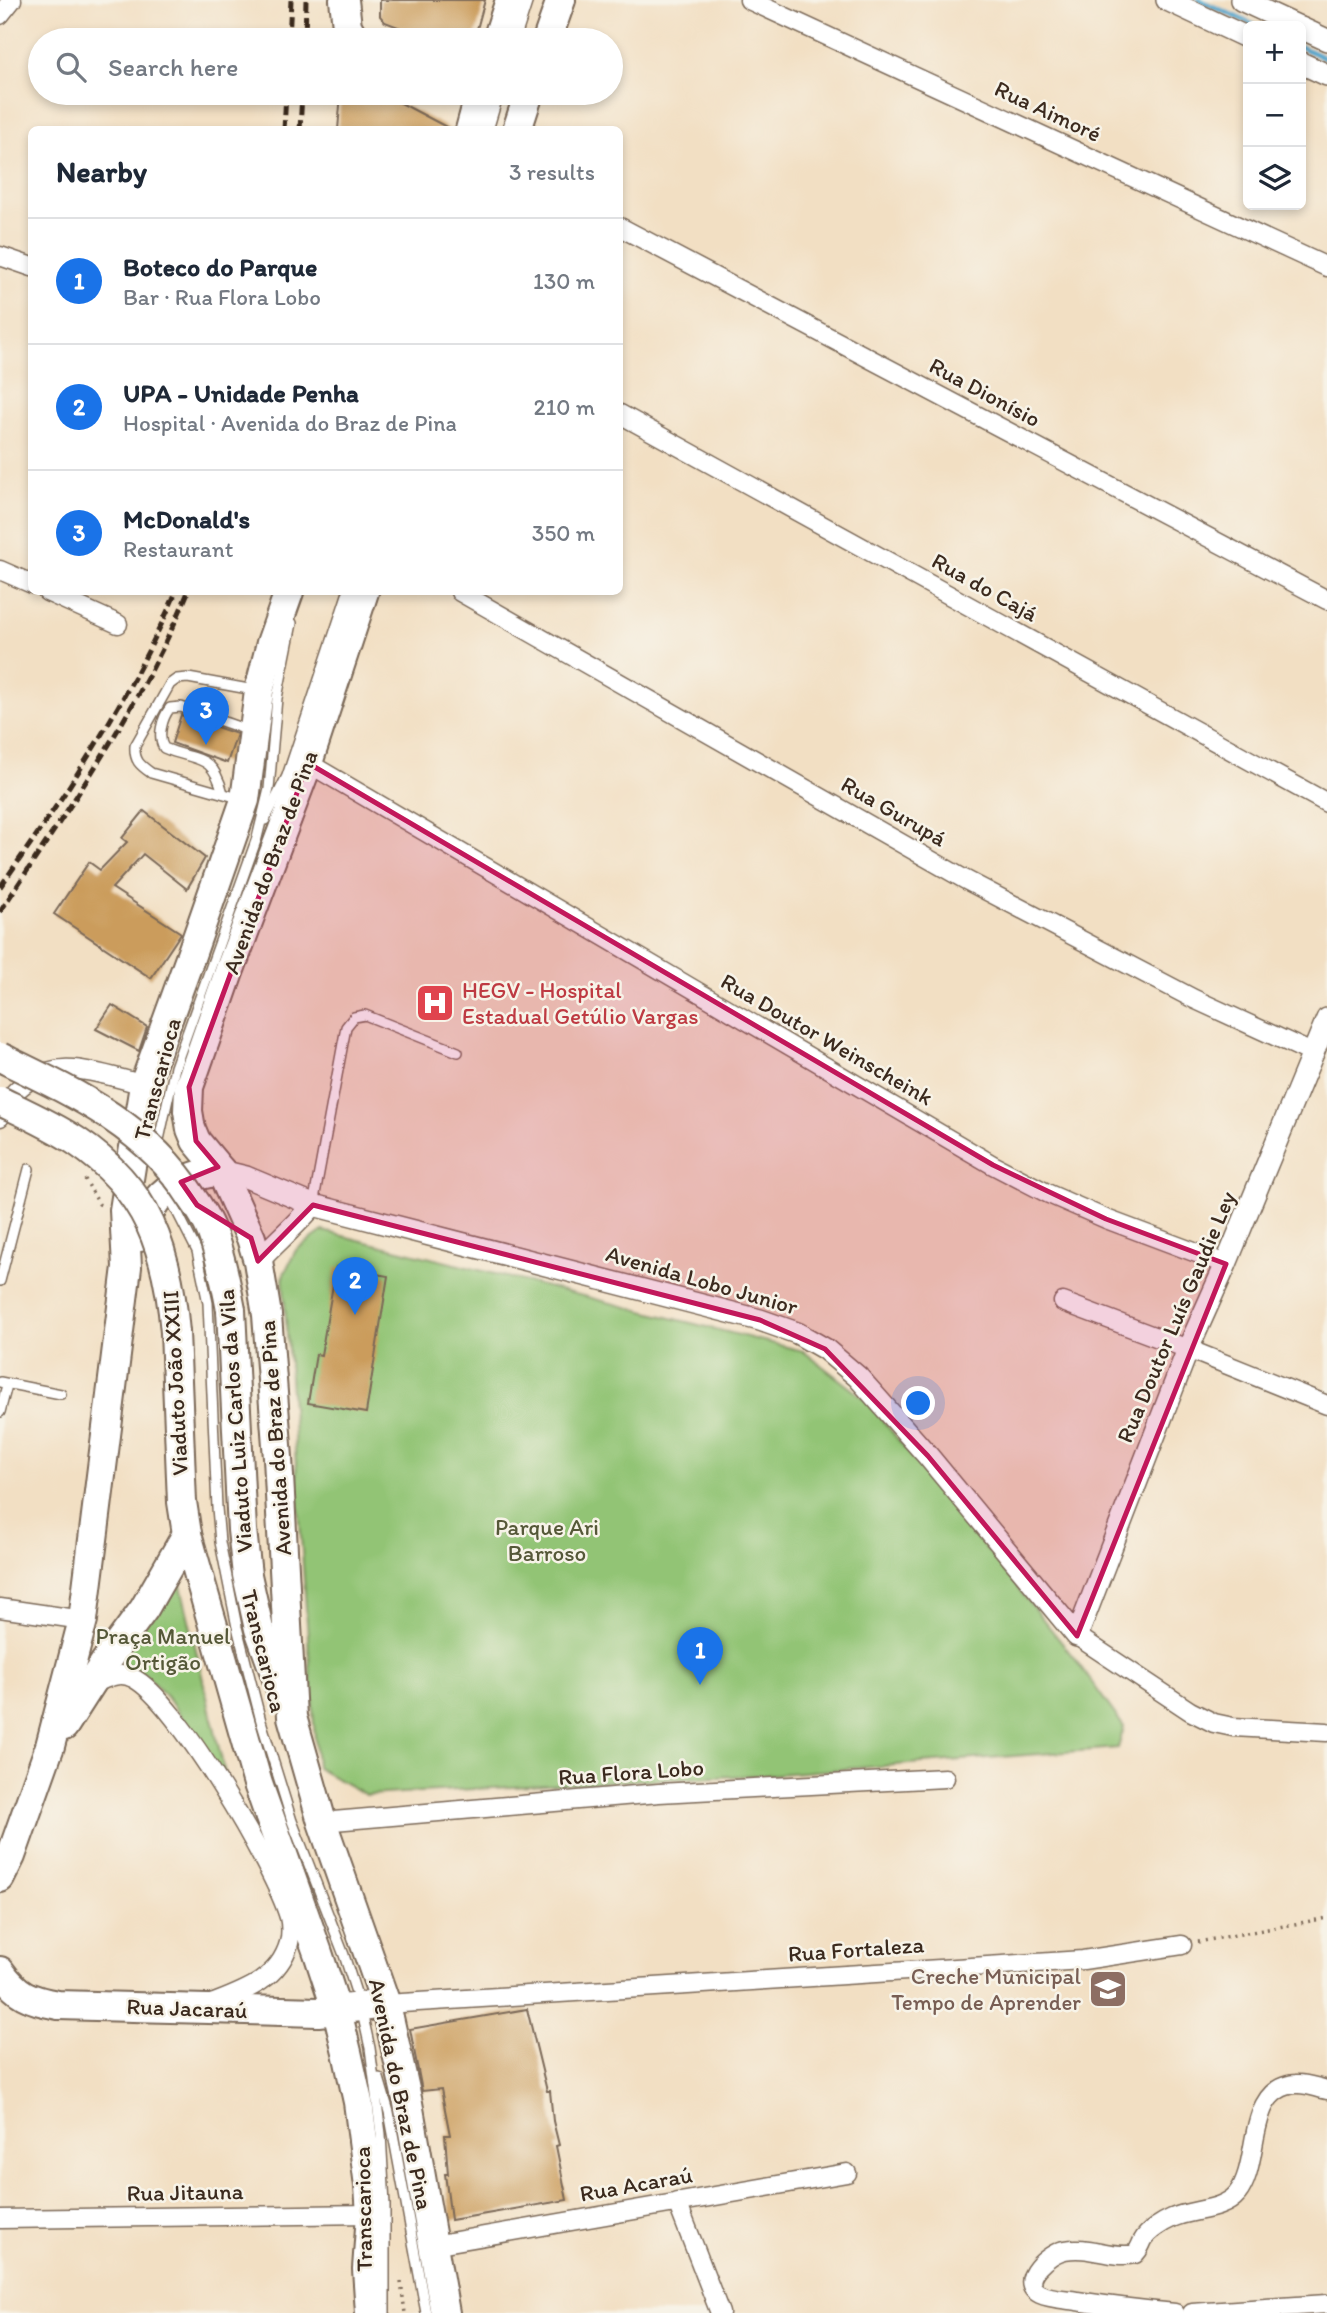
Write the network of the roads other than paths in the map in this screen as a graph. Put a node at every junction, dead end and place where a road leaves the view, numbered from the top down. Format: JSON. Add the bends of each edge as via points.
{"nodes":[{"id":1,"x":12,"y":0,"type":"edge"},
{"id":2,"x":344,"y":0,"type":"edge"},
{"id":3,"x":510,"y":0,"type":"edge"},
{"id":4,"x":528,"y":0,"type":"edge"},
{"id":5,"x":562,"y":0,"type":"edge"},
{"id":6,"x":749,"y":0,"type":"edge"},
{"id":7,"x":1167,"y":0,"type":"edge"},
{"id":8,"x":1241,"y":0,"type":"edge"},
{"id":9,"x":0,"y":15,"type":"edge"},
{"id":10,"x":1286,"y":21,"type":"edge"},
{"id":11,"x":348,"y":28,"type":"edge"},
{"id":12,"x":501,"y":28,"type":"edge"},
{"id":13,"x":519,"y":28,"type":"edge"},
{"id":14,"x":552,"y":28,"type":"edge"},
{"id":15,"x":1306,"y":30,"type":"edge"},
{"id":16,"x":1243,"y":36,"type":"edge"},
{"id":17,"x":1327,"y":40,"type":"edge"},
{"id":18,"x":1306,"y":65,"type":"edge"},
{"id":19,"x":1327,"y":75,"type":"edge"},
{"id":20,"x":477,"y":105,"type":"edge"},
{"id":21,"x":495,"y":105,"type":"edge"},
{"id":22,"x":525,"y":105,"type":"edge"},
{"id":23,"x":471,"y":126,"type":"edge"},
{"id":24,"x":489,"y":126,"type":"edge"},
{"id":25,"x":518,"y":126,"type":"edge"},
{"id":26,"x":623,"y":229,"type":"edge"},
{"id":27,"x":0,"y":256,"type":"edge"},
{"id":28,"x":28,"y":266,"type":"edge"},
{"id":29,"x":1327,"y":267,"type":"edge"},
{"id":30,"x":623,"y":416,"type":"edge"},
{"id":31,"x":0,"y":570,"type":"edge"},
{"id":32,"x":28,"y":582,"type":"edge"},
{"id":33,"x":54,"y":595,"type":"edge"},
{"id":34,"x":347,"y":595,"type":"edge"},
{"id":35,"x":363,"y":595,"type":"edge"},
{"id":36,"x":465,"y":595,"type":"edge"},
{"id":37,"x":1327,"y":600,"type":"edge"},
{"id":38,"x":292,"y":603,"type":"edge"},
{"id":39,"x":118,"y":624,"type":"dead end"},
{"id":40,"x":260,"y":691,"type":"junction"},
{"id":41,"x":255,"y":733,"type":"junction"},
{"id":42,"x":308,"y":763,"type":"junction"},
{"id":43,"x":234,"y":796,"type":"junction"},
{"id":44,"x":1327,"y":803,"type":"edge"},
{"id":45,"x":257,"y":838,"type":"junction"},
{"id":46,"x":1327,"y":1018,"type":"edge"},
{"id":47,"x":458,"y":1052,"type":"dead end"},
{"id":48,"x":1314,"y":1054,"type":"junction"},
{"id":49,"x":0,"y":1057,"type":"edge"},
{"id":50,"x":144,"y":1085,"type":"junction"},
{"id":51,"x":0,"y":1101,"type":"edge"},
{"id":52,"x":0,"y":1117,"type":"edge"},
{"id":53,"x":156,"y":1165,"type":"dead end"},
{"id":54,"x":29,"y":1169,"type":"dead end"},
{"id":55,"x":221,"y":1171,"type":"junction"},
{"id":56,"x":164,"y":1194,"type":"junction"},
{"id":57,"x":313,"y":1205,"type":"junction"},
{"id":58,"x":254,"y":1250,"type":"junction"},
{"id":59,"x":1226,"y":1264,"type":"junction"},
{"id":60,"x":127,"y":1268,"type":"junction"},
{"id":61,"x":0,"y":1281,"type":"edge"},
{"id":62,"x":1063,"y":1302,"type":"dead end"},
{"id":63,"x":1188,"y":1349,"type":"junction"},
{"id":64,"x":4,"y":1383,"type":"edge"},
{"id":65,"x":61,"y":1394,"type":"dead end"},
{"id":66,"x":1327,"y":1405,"type":"edge"},
{"id":67,"x":0,"y":1412,"type":"edge"},
{"id":68,"x":187,"y":1534,"type":"junction"},
{"id":69,"x":0,"y":1608,"type":"edge"},
{"id":70,"x":83,"y":1620,"type":"junction"},
{"id":71,"x":1077,"y":1636,"type":"junction"},
{"id":72,"x":91,"y":1685,"type":"junction"},
{"id":73,"x":292,"y":1717,"type":"junction"},
{"id":74,"x":1327,"y":1732,"type":"edge"},
{"id":75,"x":50,"y":1746,"type":"junction"},
{"id":76,"x":945,"y":1778,"type":"dead end"},
{"id":77,"x":322,"y":1822,"type":"junction"},
{"id":78,"x":4,"y":1862,"type":"edge"},
{"id":79,"x":1182,"y":1945,"type":"road end"},
{"id":80,"x":0,"y":1971,"type":"edge"},
{"id":81,"x":201,"y":2008,"type":"junction"},
{"id":82,"x":361,"y":2008,"type":"junction"},
{"id":83,"x":373,"y":2063,"type":"junction"},
{"id":84,"x":1327,"y":2090,"type":"edge"},
{"id":85,"x":847,"y":2173,"type":"dead end"},
{"id":86,"x":677,"y":2202,"type":"junction"},
{"id":87,"x":371,"y":2214,"type":"junction"},
{"id":88,"x":0,"y":2219,"type":"edge"},
{"id":89,"x":433,"y":2245,"type":"junction"},
{"id":90,"x":1327,"y":2304,"type":"edge"},
{"id":91,"x":370,"y":2313,"type":"edge"},
{"id":92,"x":385,"y":2313,"type":"edge"},
{"id":93,"x":426,"y":2313,"type":"edge"},
{"id":94,"x":445,"y":2313,"type":"edge"},
{"id":95,"x":720,"y":2313,"type":"edge"},
{"id":96,"x":1175,"y":2313,"type":"edge"},
{"id":97,"x":1192,"y":2313,"type":"edge"}],
"edges":[{"from":1,"to":9,"type":"street"},
{"from":2,"to":11,"type":"main road"},
{"from":3,"to":12,"type":"main road"},
{"from":4,"to":13,"type":"lane"},
{"from":5,"to":14,"type":"main road"},
{"from":6,"to":29,"type":"street","name":"Rua Aimoré"},
{"from":7,"to":16,"type":"street"},
{"from":8,"to":10,"type":"street"},
{"from":15,"to":17,"type":"street"},
{"from":18,"to":19,"type":"street"},
{"from":20,"to":23,"type":"main road"},
{"from":21,"to":24,"type":"lane"},
{"from":22,"to":25,"type":"main road"},
{"from":26,"to":37,"type":"street","name":"Rua Dionísio"},
{"from":27,"to":28,"type":"street"},
{"from":30,"to":44,"type":"street","name":"Rua do Cajá"},
{"from":31,"to":32,"type":"street"},
{"from":33,"to":39,"type":"street"},
{"from":34,"to":45,"type":"lane","name":"Transcarioca","via":[[287,776]]},
{"from":35,"to":42,"type":"main road","name":"Avenida do Braz de Pina"},
{"from":36,"to":48,"type":"street","name":"Rua Gurupá","via":[[964,880],[1183,993]]},
{"from":38,"to":40,"type":"main road","name":"Avenida do Braz de Pina","via":[[271,643]]},
{"from":38,"to":45,"type":"lane","name":"Transcarioca","via":[[269,789]]},
{"from":40,"to":41,"type":"main road","name":"Avenida do Braz de Pina"},
{"from":40,"to":43,"type":"lane","via":[[177,679],[135,746],[139,764],[151,773]]},
{"from":41,"to":43,"type":"main road","name":"Avenida do Braz de Pina"},
{"from":41,"to":43,"type":"lane","via":[[181,707],[166,713],[160,735],[164,748],[206,761]]},
{"from":42,"to":55,"type":"main road","name":"Avenida do Braz de Pina","via":[[189,1087],[188,1111],[195,1141]]},
{"from":42,"to":59,"type":"street","name":"Rua Doutor Weinscheink","via":[[993,1165],[1106,1219]]},
{"from":43,"to":50,"type":"main road","name":"Avenida do Braz de Pina","via":[[191,955]]},
{"from":45,"to":53,"type":"lane","name":"Transcarioca","via":[[175,1067]]},
{"from":46,"to":48,"type":"street","name":"Rua Doutor Luís Gaudie Ley"},
{"from":47,"to":57,"type":"lane","via":[[365,1016],[354,1017],[346,1027]]},
{"from":48,"to":59,"type":"street","name":"Rua Doutor Luís Gaudie Ley"},
{"from":49,"to":73,"type":"main road","name":"Viaduto Luiz Carlos da Vila","bridge":true,"via":[[70,1090],[157,1152],[211,1230],[231,1310],[247,1575],[259,1629]]},
{"from":50,"to":52,"type":"street","via":[[72,1068],[52,1071],[15,1091]]},
{"from":50,"to":60,"type":"main road","name":"Avenida do Braz de Pina","via":[[124,1210]]},
{"from":51,"to":68,"type":"main road","name":"Viaduto João XXIII","bridge":true,"via":[[77,1142],[124,1182],[164,1255],[173,1301]]},
{"from":54,"to":61,"type":"lane"},
{"from":55,"to":56,"type":"main road","via":[[186,1179]]},
{"from":55,"to":57,"type":"street","name":"Avenida Lobo Junior"},
{"from":55,"to":58,"type":"main road","name":"Avenida do Braz de Pina"},
{"from":56,"to":58,"type":"main road","via":[[200,1206]]},
{"from":56,"to":60,"type":"main road"},
{"from":56,"to":82,"type":"lane","name":"Transcarioca","via":[[197,1251],[208,1303],[220,1542],[237,1627],[282,1794]]},
{"from":57,"to":58,"type":"street","via":[[277,1241]]},
{"from":57,"to":71,"type":"street","name":"Avenida Lobo Junior","via":[[797,1333],[858,1377]]},
{"from":58,"to":73,"type":"main road","name":"Avenida do Braz de Pina","via":[[267,1315]]},
{"from":59,"to":63,"type":"street","name":"Rua Doutor Luís Gaudie Ley"},
{"from":60,"to":70,"type":"main road","name":"Avenida do Braz de Pina"},
{"from":62,"to":63,"type":"street"},
{"from":63,"to":66,"type":"street"},
{"from":63,"to":71,"type":"street","name":"Rua Doutor Luís Gaudie Ley"},
{"from":64,"to":65,"type":"lane"},
{"from":64,"to":67,"type":"lane"},
{"from":68,"to":72,"type":"main road","via":[[144,1609]]},
{"from":68,"to":82,"type":"main road","via":[[258,1784],[318,1953]]},
{"from":69,"to":70,"type":"street"},
{"from":70,"to":75,"type":"main road","name":"Avenida do Braz de Pina"},
{"from":71,"to":74,"type":"street","via":[[1214,1723]]},
{"from":72,"to":75,"type":"main road"},
{"from":72,"to":81,"type":"street","via":[[120,1675],[132,1677],[160,1701],[225,1792],[290,1920],[290,1941],[282,1961],[265,1980]]},
{"from":73,"to":77,"type":"main road","name":"Avenida do Braz de Pina"},
{"from":75,"to":78,"type":"main road"},
{"from":76,"to":77,"type":"street","name":"Rua Flora Lobo","via":[[659,1793]]},
{"from":77,"to":82,"type":"main road","name":"Avenida do Braz de Pina"},
{"from":79,"to":82,"type":"street","name":"Rua Fortaleza","via":[[1083,1960]]},
{"from":80,"to":81,"type":"main road","name":"Rua Jacaraú","via":[[12,1988],[33,2000],[58,2005]]},
{"from":81,"to":82,"type":"main road","name":"Rua Jacaraú","via":[[318,2012]]},
{"from":82,"to":83,"type":"lane","name":"Transcarioca"},
{"from":82,"to":87,"type":"main road","name":"Avenida do Braz de Pina","via":[[358,2102]]},
{"from":82,"to":89,"type":"main road","name":"Avenida do Braz de Pina","via":[[408,2103]]},
{"from":83,"to":92,"type":"lane","name":"Transcarioca","via":[[385,2205]]},
{"from":83,"to":93,"type":"lane","name":"Transcarioca","via":[[389,2112]]},
{"from":84,"to":96,"type":"street","via":[[1299,2083],[1272,2091],[1264,2103],[1244,2181],[1226,2203],[1171,2218],[1150,2232],[1135,2254],[1078,2249],[1050,2255],[1031,2279],[1038,2293],[1051,2297]]},
{"from":85,"to":86,"type":"street","name":"Rua Acaraú"},
{"from":86,"to":89,"type":"street","name":"Rua Acaraú"},
{"from":86,"to":95,"type":"street"},
{"from":87,"to":88,"type":"street","name":"Rua Jitauna"},
{"from":87,"to":91,"type":"main road","name":"Avenida do Braz de Pina"},
{"from":89,"to":94,"type":"main road","name":"Avenida do Braz de Pina"},
{"from":90,"to":97,"type":"street"}]}
